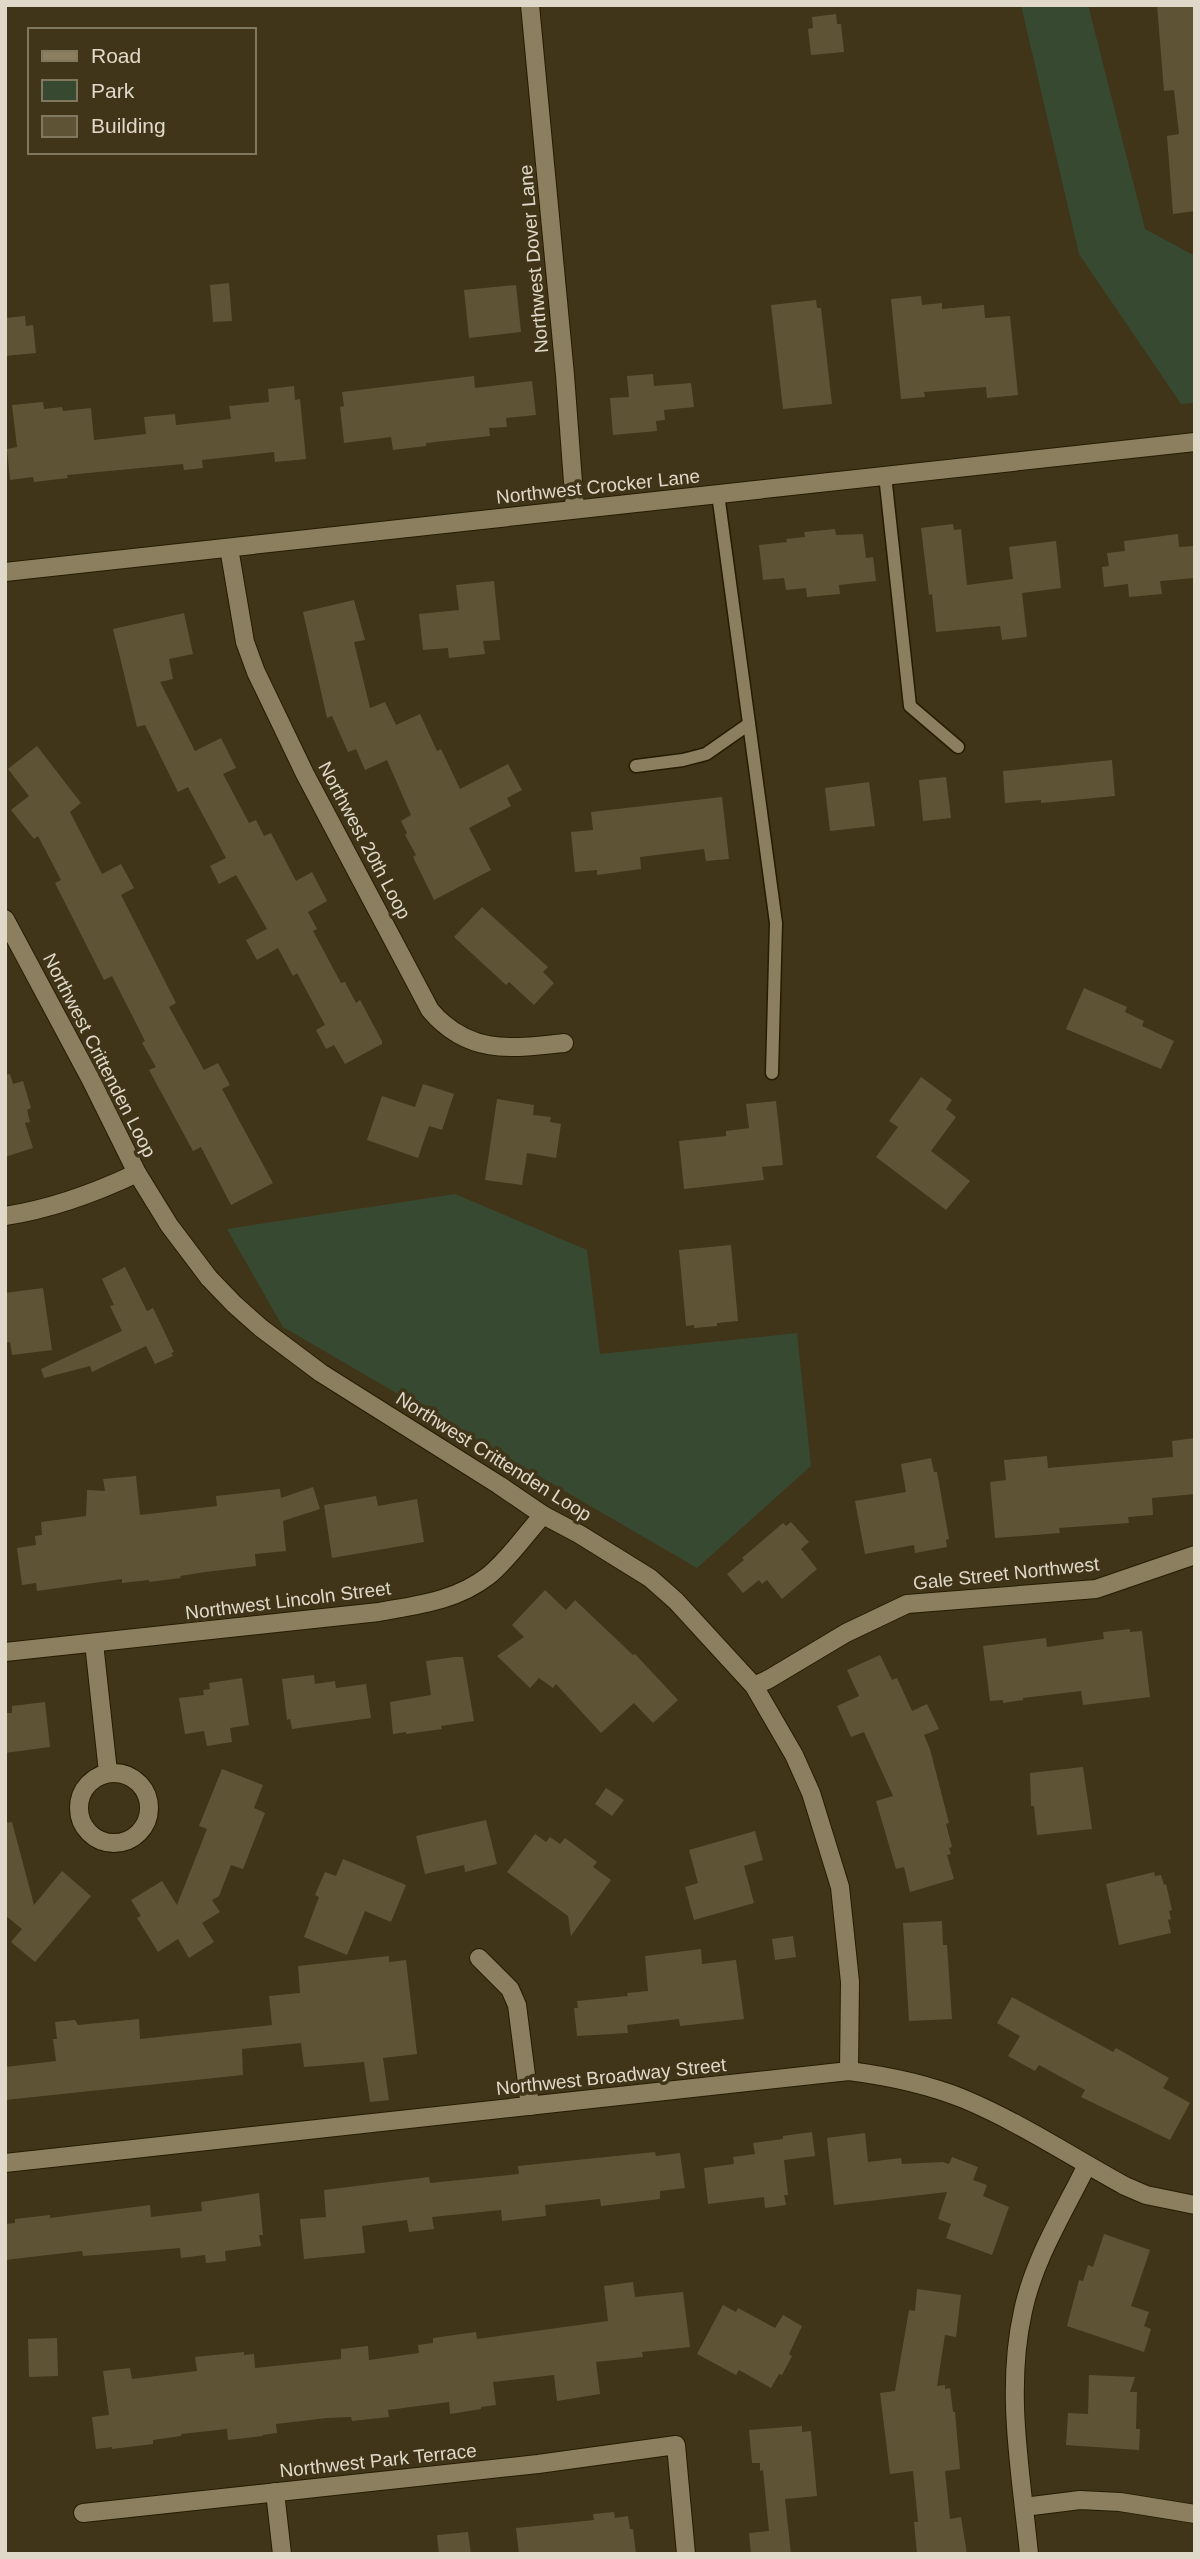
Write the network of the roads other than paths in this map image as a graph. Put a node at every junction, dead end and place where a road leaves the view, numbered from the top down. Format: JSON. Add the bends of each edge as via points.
{"nodes":[{"id":1,"x":530,"y":5,"type":"edge"},
{"id":2,"x":1195,"y":442,"type":"edge"},
{"id":3,"x":885,"y":475,"type":"junction"},
{"id":4,"x":718,"y":494,"type":"junction"},
{"id":5,"x":575,"y":509,"type":"junction"},
{"id":6,"x":229,"y":548,"type":"junction"},
{"id":7,"x":5,"y":572,"type":"edge"},
{"id":8,"x":749,"y":724,"type":"junction"},
{"id":9,"x":958,"y":747,"type":"dead end"},
{"id":10,"x":636,"y":766,"type":"dead end"},
{"id":11,"x":5,"y":919,"type":"edge"},
{"id":12,"x":564,"y":1043,"type":"dead end"},
{"id":13,"x":772,"y":1073,"type":"dead end"},
{"id":14,"x":137,"y":1173,"type":"junction"},
{"id":15,"x":5,"y":1216,"type":"edge"},
{"id":16,"x":543,"y":1515,"type":"junction"},
{"id":17,"x":1195,"y":1555,"type":"edge"},
{"id":18,"x":94,"y":1643,"type":"junction"},
{"id":19,"x":5,"y":1651,"type":"edge"},
{"id":20,"x":754,"y":1686,"type":"junction"},
{"id":21,"x":108,"y":1772,"type":"junction"},
{"id":22,"x":479,"y":1958,"type":"dead end"},
{"id":23,"x":849,"y":2071,"type":"junction"},
{"id":24,"x":530,"y":2106,"type":"junction"},
{"id":25,"x":5,"y":2163,"type":"edge"},
{"id":26,"x":1087,"y":2165,"type":"junction"},
{"id":27,"x":1195,"y":2205,"type":"edge"},
{"id":28,"x":275,"y":2492,"type":"junction"},
{"id":29,"x":1024,"y":2507,"type":"junction"},
{"id":30,"x":83,"y":2513,"type":"dead end"},
{"id":31,"x":1195,"y":2514,"type":"edge"},
{"id":32,"x":282,"y":2554,"type":"edge"},
{"id":33,"x":686,"y":2554,"type":"edge"},
{"id":34,"x":1029,"y":2554,"type":"edge"}],
"edges":[{"from":1,"to":5,"type":"street","name":"Northwest Dover Lane"},
{"from":2,"to":3,"type":"street","name":"Northwest Crocker Lane"},
{"from":3,"to":4,"type":"street","name":"Northwest Crocker Lane"},
{"from":3,"to":9,"type":"lane","via":[[910,706]]},
{"from":4,"to":5,"type":"street","name":"Northwest Crocker Lane"},
{"from":4,"to":8,"type":"lane"},
{"from":5,"to":6,"type":"street","name":"Northwest Crocker Lane"},
{"from":6,"to":7,"type":"street","name":"Northwest Crocker Lane"},
{"from":6,"to":12,"type":"street","name":"Northwest 20th Loop","via":[[245,642],[256,672],[430,1010],[442,1024],[471,1042],[515,1049]]},
{"from":8,"to":10,"type":"lane","via":[[706,754]]},
{"from":8,"to":13,"type":"lane","via":[[776,923]]},
{"from":11,"to":14,"type":"street","name":"Northwest Crittenden Loop"},
{"from":14,"to":15,"type":"street","via":[[86,1196]]},
{"from":14,"to":16,"type":"street","name":"Northwest Crittenden Loop","via":[[209,1278],[261,1328],[320,1373]]},
{"from":16,"to":18,"type":"street","name":"Northwest Lincoln Street","via":[[488,1576],[440,1601],[379,1612]]},
{"from":16,"to":20,"type":"street","name":"Northwest Crittenden Loop","via":[[657,1584]]},
{"from":17,"to":20,"type":"street","name":"Gale Street Northwest","via":[[1096,1589],[907,1604]]},
{"from":18,"to":19,"type":"street","name":"Northwest Lincoln Street"},
{"from":18,"to":21,"type":"street"},
{"from":20,"to":23,"type":"street","name":"Northwest Crittenden Loop","via":[[811,1793],[841,1887],[850,1982]]},
{"from":21,"to":21,"type":"street","via":[[88,1783],[82,1794],[79,1805],[84,1828],[103,1842],[127,1842],[149,1816],[147,1793],[131,1776]]},
{"from":22,"to":24,"type":"street","via":[[510,1989],[517,2005]]},
{"from":23,"to":24,"type":"street","name":"Northwest Broadway Street"},
{"from":23,"to":26,"type":"street","name":"Northwest Broadway Street","via":[[881,2075],[964,2099]]},
{"from":24,"to":25,"type":"street","name":"Northwest Broadway Street"},
{"from":26,"to":27,"type":"street","name":"Northwest Broadway Street","via":[[1146,2195]]},
{"from":26,"to":29,"type":"street","via":[[1039,2261],[1023,2309],[1014,2365],[1014,2414]]},
{"from":28,"to":30,"type":"street","name":"Northwest Park Terrace"},
{"from":28,"to":32,"type":"street"},
{"from":28,"to":33,"type":"street","name":"Northwest Park Terrace","via":[[677,2445]]},
{"from":29,"to":31,"type":"street","via":[[1080,2500]]},
{"from":29,"to":34,"type":"street"}]}
